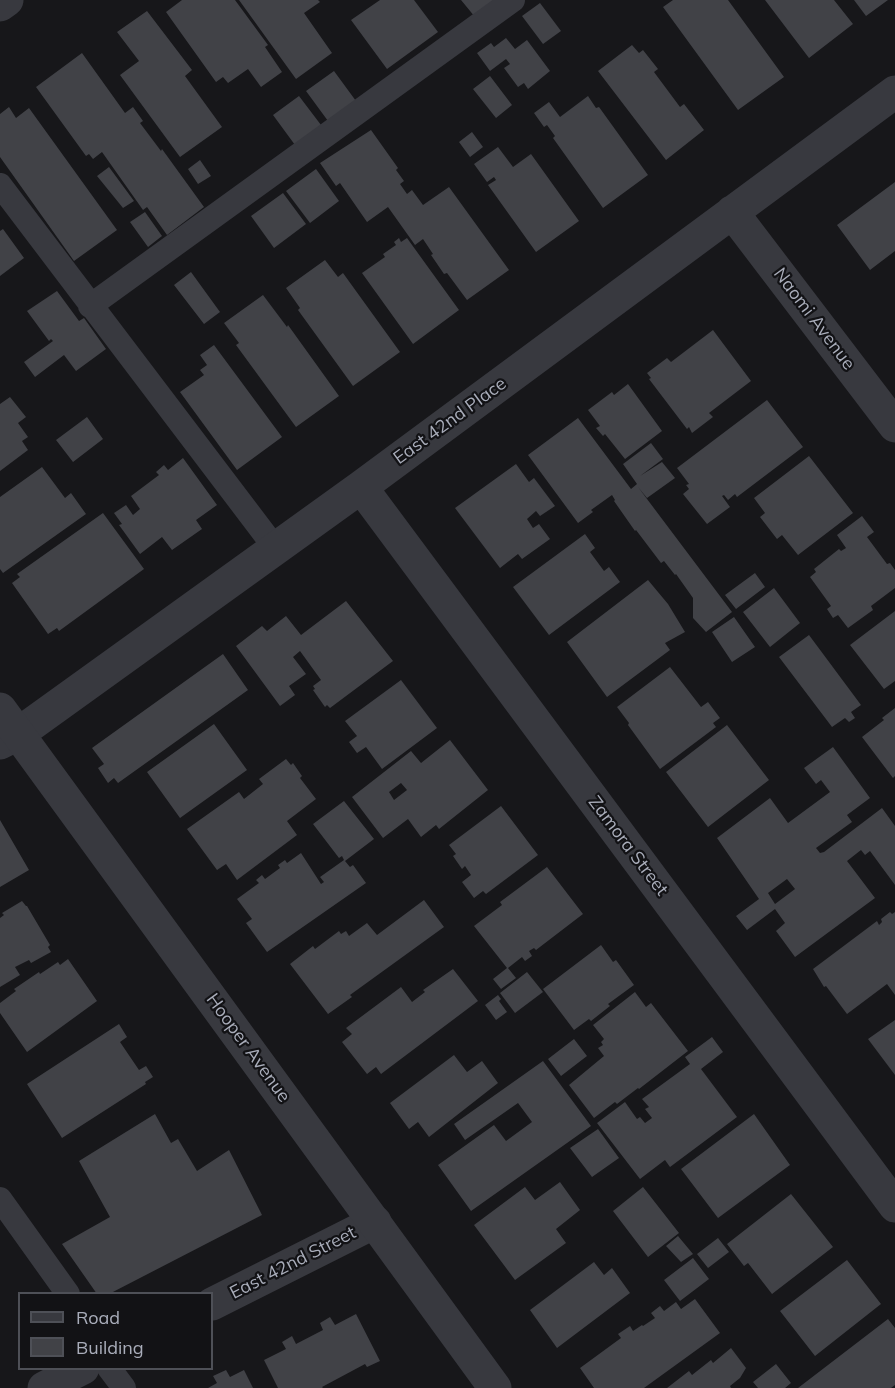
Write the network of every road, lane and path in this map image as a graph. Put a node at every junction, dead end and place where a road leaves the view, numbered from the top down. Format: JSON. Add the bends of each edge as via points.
{"nodes":[{"id":1,"x":7,"y":0,"type":"edge"},
{"id":2,"x":513,"y":0,"type":"edge"},
{"id":3,"x":0,"y":5,"type":"edge"},
{"id":4,"x":895,"y":92,"type":"edge"},
{"id":5,"x":0,"y":185,"type":"edge"},
{"id":6,"x":732,"y":212,"type":"junction"},
{"id":7,"x":90,"y":306,"type":"junction"},
{"id":8,"x":895,"y":426,"type":"edge"},
{"id":9,"x":361,"y":487,"type":"junction"},
{"id":10,"x":276,"y":549,"type":"junction"},
{"id":11,"x":6,"y":729,"type":"edge"},
{"id":12,"x":0,"y":1198,"type":"edge"},
{"id":13,"x":895,"y":1206,"type":"edge"},
{"id":14,"x":375,"y":1222,"type":"junction"},
{"id":15,"x":67,"y":1292,"type":"edge"},
{"id":16,"x":213,"y":1303,"type":"edge"},
{"id":17,"x":79,"y":1370,"type":"edge"},
{"id":18,"x":111,"y":1370,"type":"edge"},
{"id":19,"x":44,"y":1388,"type":"edge"},
{"id":20,"x":124,"y":1388,"type":"edge"},
{"id":21,"x":495,"y":1388,"type":"edge"}],
"edges":[{"from":1,"to":3,"type":"street"},
{"from":2,"to":7,"type":"lane"},
{"from":4,"to":6,"type":"street","name":"East 42nd Place"},
{"from":5,"to":7,"type":"lane"},
{"from":6,"to":8,"type":"street","name":"Naomi Avenue"},
{"from":6,"to":9,"type":"street","name":"East 42nd Place"},
{"from":7,"to":10,"type":"lane"},
{"from":9,"to":10,"type":"street","name":"East 42nd Place"},
{"from":9,"to":13,"type":"street","name":"Zamora Street"},
{"from":10,"to":11,"type":"street","name":"East 42nd Place"},
{"from":11,"to":14,"type":"street","name":"Hooper Avenue"},
{"from":12,"to":15,"type":"lane"},
{"from":14,"to":16,"type":"street","name":"East 42nd Street"},
{"from":14,"to":21,"type":"street","name":"Hooper Avenue"},
{"from":17,"to":19,"type":"street"},
{"from":18,"to":20,"type":"lane"}]}
